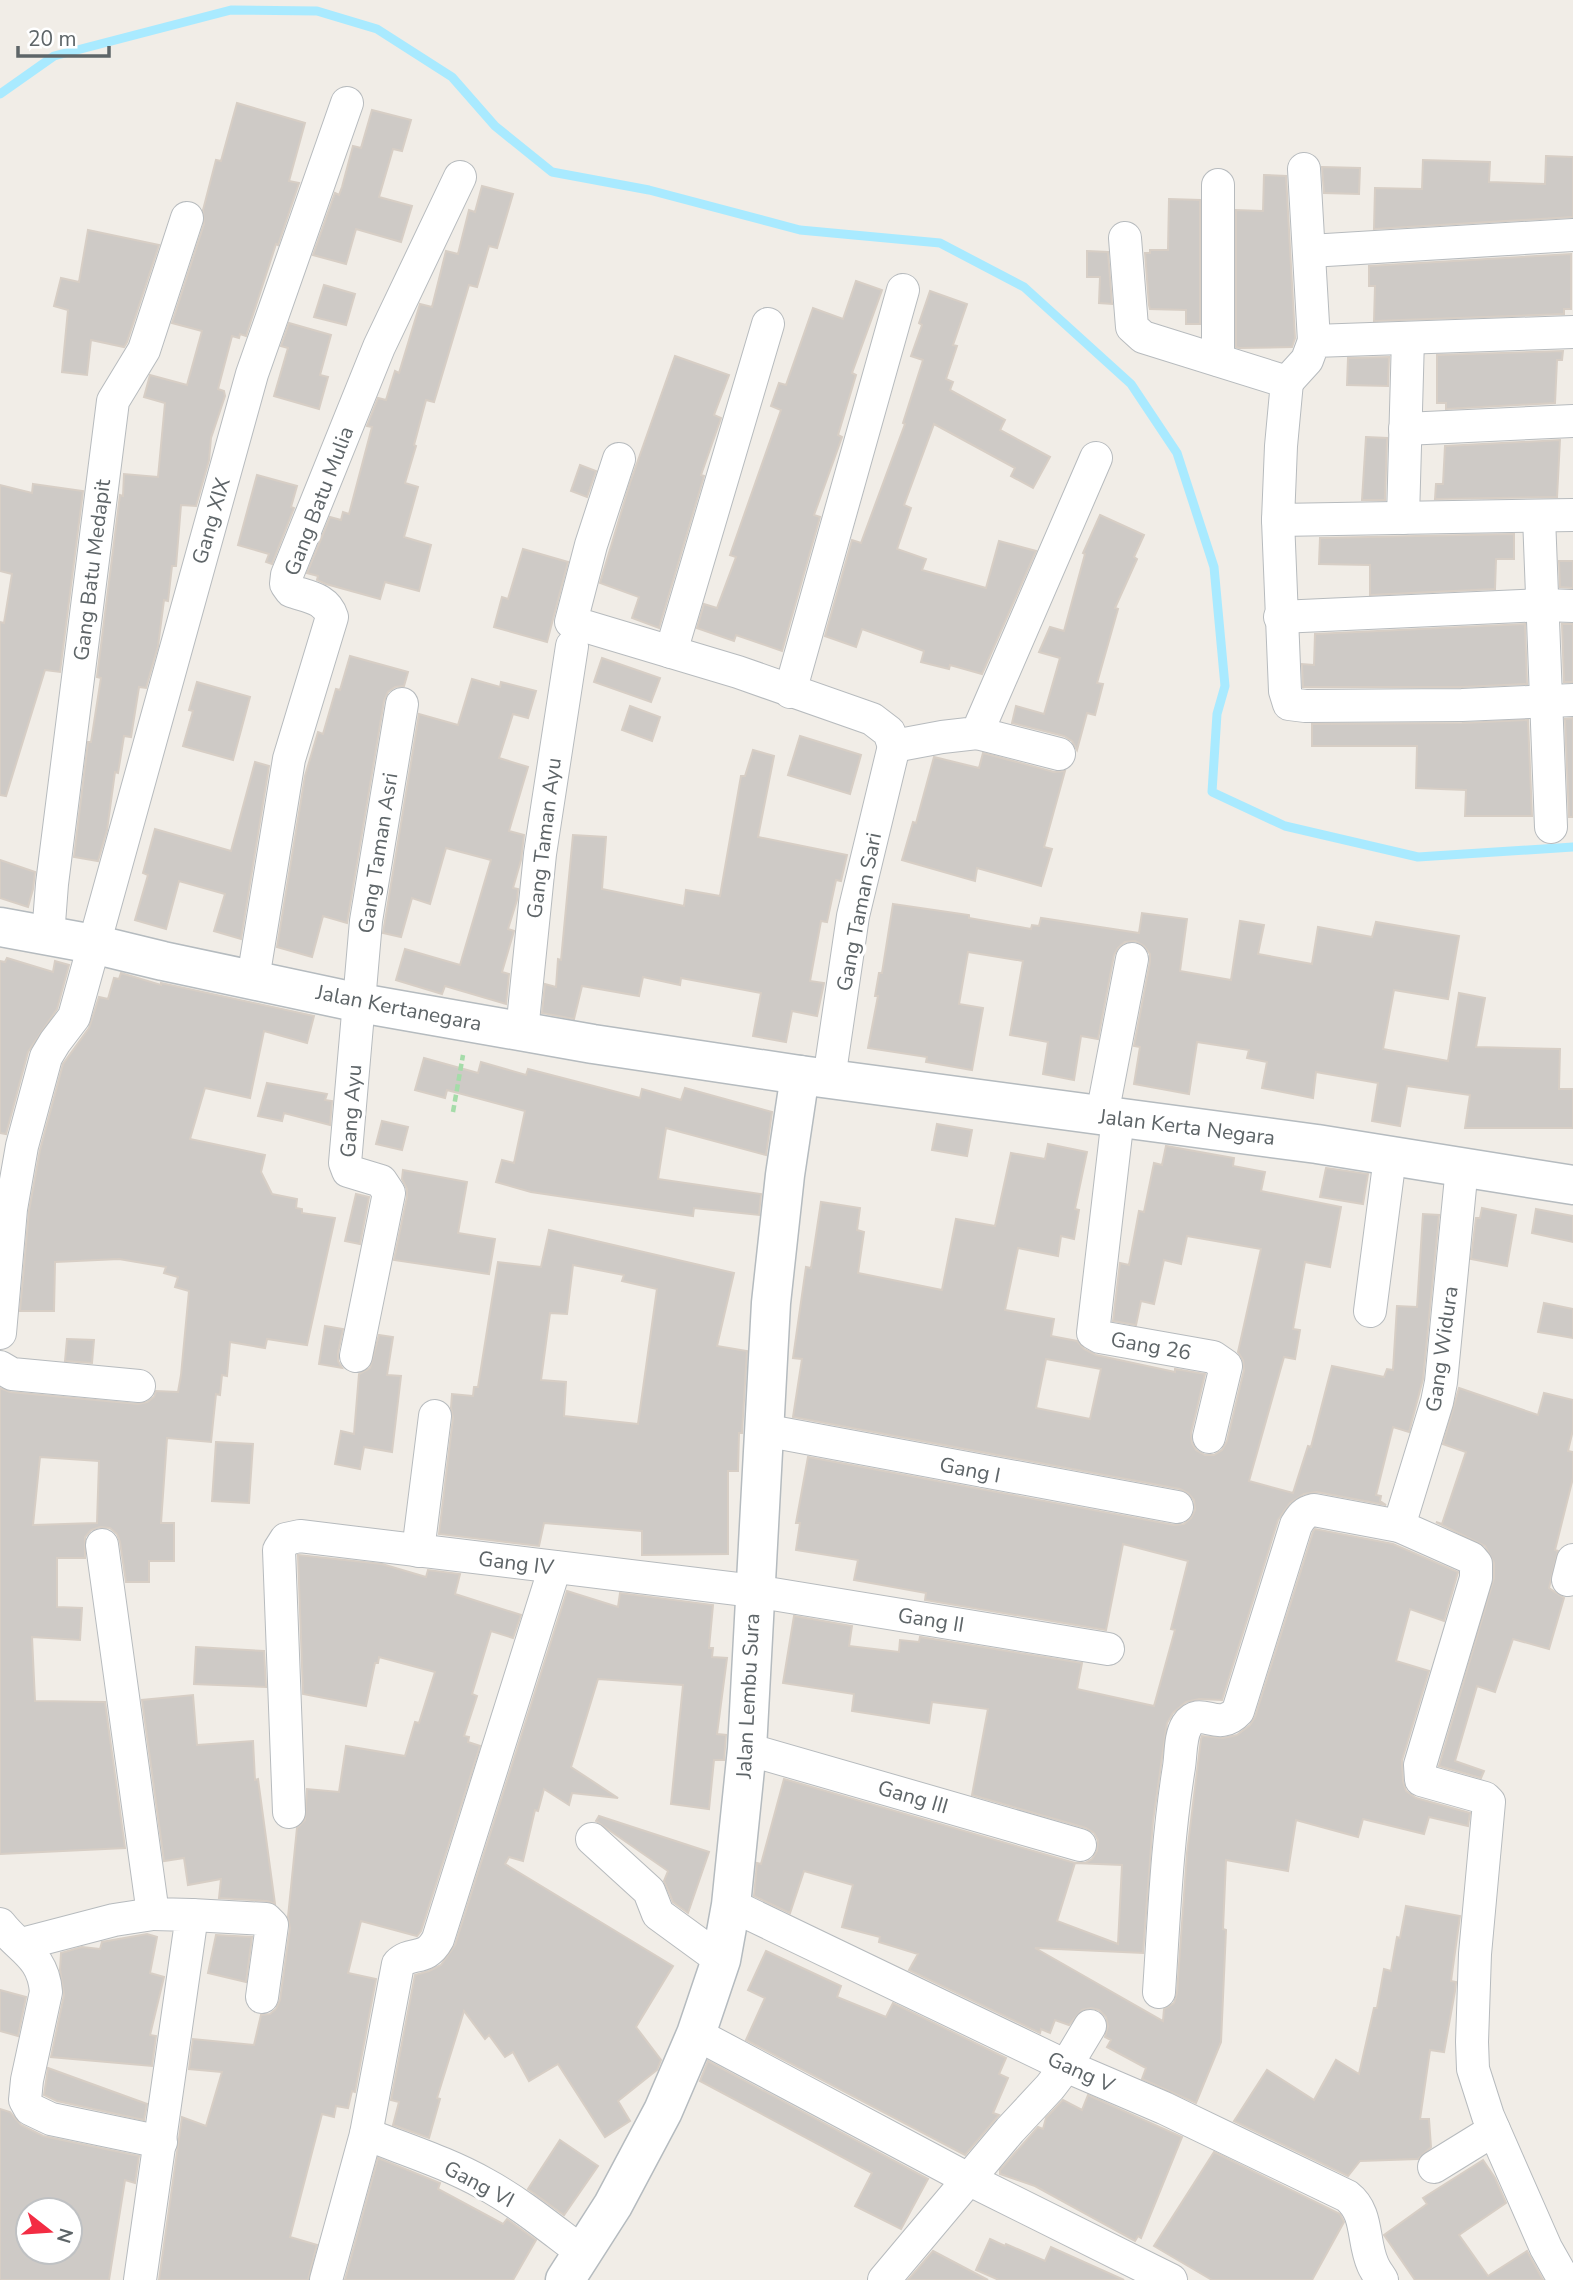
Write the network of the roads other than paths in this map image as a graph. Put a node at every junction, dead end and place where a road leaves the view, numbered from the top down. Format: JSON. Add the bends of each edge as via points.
{"nodes":[{"id":1,"x":347,"y":103,"type":"dead end"},
{"id":2,"x":1304,"y":169,"type":"dead end"},
{"id":3,"x":460,"y":177,"type":"dead end"},
{"id":4,"x":1218,"y":186,"type":"dead end"},
{"id":5,"x":187,"y":218,"type":"dead end"},
{"id":6,"x":1573,"y":235,"type":"edge"},
{"id":7,"x":1125,"y":238,"type":"dead end"},
{"id":8,"x":1310,"y":251,"type":"junction"},
{"id":9,"x":903,"y":290,"type":"dead end"},
{"id":10,"x":768,"y":324,"type":"dead end"},
{"id":11,"x":1573,"y":332,"type":"edge"},
{"id":12,"x":1408,"y":338,"type":"junction"},
{"id":13,"x":1314,"y":341,"type":"junction"},
{"id":14,"x":1218,"y":360,"type":"junction"},
{"id":15,"x":1287,"y":382,"type":"junction"},
{"id":16,"x":1573,"y":421,"type":"edge"},
{"id":17,"x":1405,"y":429,"type":"junction"},
{"id":18,"x":619,"y":458,"type":"dead end"},
{"id":19,"x":1096,"y":458,"type":"dead end"},
{"id":20,"x":1573,"y":515,"type":"edge"},
{"id":21,"x":1539,"y":517,"type":"junction"},
{"id":22,"x":1403,"y":518,"type":"junction"},
{"id":23,"x":1278,"y":520,"type":"junction"},
{"id":24,"x":1558,"y":606,"type":"edge"},
{"id":25,"x":1280,"y":617,"type":"junction"},
{"id":26,"x":572,"y":646,"type":"dead end"},
{"id":27,"x":671,"y":652,"type":"junction"},
{"id":28,"x":790,"y":692,"type":"junction"},
{"id":29,"x":1560,"y":700,"type":"edge"},
{"id":30,"x":402,"y":704,"type":"dead end"},
{"id":31,"x":977,"y":733,"type":"junction"},
{"id":32,"x":894,"y":747,"type":"junction"},
{"id":33,"x":1059,"y":754,"type":"dead end"},
{"id":34,"x":1552,"y":827,"type":"dead end"},
{"id":35,"x":0,"y":927,"type":"edge"},
{"id":36,"x":48,"y":936,"type":"junction"},
{"id":37,"x":93,"y":944,"type":"junction"},
{"id":38,"x":1132,"y":959,"type":"dead end"},
{"id":39,"x":253,"y":979,"type":"junction"},
{"id":40,"x":360,"y":1003,"type":"junction"},
{"id":41,"x":522,"y":1031,"type":"junction"},
{"id":42,"x":815,"y":1077,"type":"junction"},
{"id":43,"x":1110,"y":1116,"type":"junction"},
{"id":44,"x":1390,"y":1157,"type":"junction"},
{"id":45,"x":1462,"y":1167,"type":"junction"},
{"id":46,"x":1573,"y":1185,"type":"edge"},
{"id":47,"x":1370,"y":1311,"type":"dead end"},
{"id":48,"x":0,"y":1333,"type":"edge"},
{"id":49,"x":356,"y":1356,"type":"dead end"},
{"id":50,"x":0,"y":1367,"type":"edge"},
{"id":51,"x":139,"y":1387,"type":"dead end"},
{"id":52,"x":435,"y":1416,"type":"dead end"},
{"id":53,"x":763,"y":1430,"type":"junction"},
{"id":54,"x":1209,"y":1437,"type":"dead end"},
{"id":55,"x":1177,"y":1507,"type":"dead end"},
{"id":56,"x":1399,"y":1526,"type":"junction"},
{"id":57,"x":102,"y":1545,"type":"dead end"},
{"id":58,"x":418,"y":1551,"type":"junction"},
{"id":59,"x":555,"y":1567,"type":"junction"},
{"id":60,"x":754,"y":1591,"type":"junction"},
{"id":61,"x":1108,"y":1649,"type":"dead end"},
{"id":62,"x":747,"y":1749,"type":"junction"},
{"id":63,"x":289,"y":1812,"type":"dead end"},
{"id":64,"x":592,"y":1839,"type":"dead end"},
{"id":65,"x":1080,"y":1845,"type":"dead end"},
{"id":66,"x":731,"y":1905,"type":"junction"},
{"id":67,"x":153,"y":1914,"type":"junction"},
{"id":68,"x":192,"y":1915,"type":"junction"},
{"id":69,"x":11,"y":1934,"type":"edge"},
{"id":70,"x":721,"y":1960,"type":"junction"},
{"id":71,"x":1159,"y":1992,"type":"dead end"},
{"id":72,"x":262,"y":1997,"type":"dead end"},
{"id":73,"x":1090,"y":2026,"type":"dead end"},
{"id":74,"x":696,"y":2034,"type":"junction"},
{"id":75,"x":1066,"y":2066,"type":"junction"},
{"id":76,"x":1494,"y":2130,"type":"junction"},
{"id":77,"x":366,"y":2134,"type":"junction"},
{"id":78,"x":161,"y":2143,"type":"junction"},
{"id":79,"x":1434,"y":2167,"type":"dead end"},
{"id":80,"x":970,"y":2180,"type":"junction"},
{"id":81,"x":572,"y":2272,"type":"edge"},
{"id":82,"x":141,"y":2280,"type":"edge"},
{"id":83,"x":326,"y":2280,"type":"edge"},
{"id":84,"x":884,"y":2280,"type":"edge"},
{"id":85,"x":1171,"y":2280,"type":"edge"},
{"id":86,"x":1382,"y":2280,"type":"edge"},
{"id":87,"x":1564,"y":2280,"type":"edge"}],
"edges":[{"from":1,"to":37,"type":"street","name":"Gang XIX","via":[[252,374]]},
{"from":2,"to":8,"type":"street"},
{"from":3,"to":39,"type":"street","name":"Gang Batu Mulia","via":[[379,347],[286,575],[291,591],[320,600],[332,617],[289,759]]},
{"from":4,"to":14,"type":"street"},
{"from":5,"to":36,"type":"street","name":"Gang Batu Medapit","via":[[144,350],[113,401]]},
{"from":6,"to":8,"type":"street"},
{"from":7,"to":14,"type":"street","via":[[1132,327],[1143,337]]},
{"from":8,"to":13,"type":"street"},
{"from":9,"to":28,"type":"street"},
{"from":10,"to":27,"type":"street"},
{"from":11,"to":12,"type":"street"},
{"from":12,"to":13,"type":"street"},
{"from":12,"to":17,"type":"street"},
{"from":13,"to":15,"type":"street","via":[[1307,360]]},
{"from":14,"to":15,"type":"street"},
{"from":15,"to":23,"type":"street"},
{"from":16,"to":17,"type":"street"},
{"from":17,"to":22,"type":"street"},
{"from":18,"to":27,"type":"street","via":[[571,622]]},
{"from":19,"to":31,"type":"street"},
{"from":20,"to":21,"type":"street"},
{"from":21,"to":22,"type":"street"},
{"from":21,"to":24,"type":"street"},
{"from":22,"to":23,"type":"street"},
{"from":23,"to":25,"type":"street"},
{"from":24,"to":25,"type":"street"},
{"from":24,"to":29,"type":"street"},
{"from":25,"to":29,"type":"street","via":[[1285,698],[1293,706]]},
{"from":26,"to":41,"type":"street","name":"Gang Taman Ayu","via":[[540,854]]},
{"from":27,"to":28,"type":"street"},
{"from":28,"to":32,"type":"street","via":[[872,719],[889,732]]},
{"from":29,"to":34,"type":"street"},
{"from":30,"to":40,"type":"street","name":"Gang Taman Asri","via":[[366,921]]},
{"from":31,"to":32,"type":"street"},
{"from":31,"to":33,"type":"street"},
{"from":32,"to":42,"type":"street","name":"Gang Taman Sari"},
{"from":35,"to":36,"type":"street","name":"Jalan Kertanegara"},
{"from":36,"to":37,"type":"street","name":"Jalan Kertanegara"},
{"from":37,"to":39,"type":"street","name":"Jalan Kertanegara"},
{"from":37,"to":48,"type":"street","name":"Gang XIX","via":[[74,1017],[46,1057],[22,1146],[11,1209]]},
{"from":38,"to":43,"type":"street"},
{"from":39,"to":40,"type":"street","name":"Jalan Kertanegara"},
{"from":40,"to":41,"type":"street","name":"Jalan Kertanegara"},
{"from":40,"to":49,"type":"street","name":"Gang Ayu","via":[[345,1163],[348,1171],[382,1181],[389,1193]]},
{"from":41,"to":42,"type":"street","name":"Jalan Kertanegara"},
{"from":42,"to":43,"type":"street","name":"Jalan Kerta Negara"},
{"from":42,"to":53,"type":"street","name":"Jalan Lembu Sura","via":[[780,1213]]},
{"from":43,"to":44,"type":"street","name":"Jalan Kerta Negara"},
{"from":43,"to":54,"type":"street","name":"Gang 26","via":[[1093,1333],[1213,1357],[1226,1366]]},
{"from":44,"to":45,"type":"street","name":"Jalan Kerta Negara"},
{"from":44,"to":47,"type":"street"},
{"from":45,"to":46,"type":"street","name":"Jalan Kerta Negara"},
{"from":45,"to":56,"type":"street","name":"Gang Widura","via":[[1441,1382]]},
{"from":50,"to":51,"type":"street","via":[[12,1374]]},
{"from":52,"to":58,"type":"street"},
{"from":53,"to":55,"type":"street","name":"Gang I"},
{"from":53,"to":60,"type":"street","name":"Jalan Lembu Sura"},
{"from":56,"to":71,"type":"street","via":[[1314,1510],[1302,1516],[1238,1711],[1230,1720],[1200,1716],[1186,1726],[1173,1806]]},
{"from":56,"to":76,"type":"street","via":[[1476,1564],[1476,1578],[1419,1775],[1421,1780],[1489,1802],[1472,2042],[1476,2080]]},
{"from":57,"to":67,"type":"street"},
{"from":58,"to":59,"type":"street","name":"Gang IV"},
{"from":58,"to":63,"type":"street","name":"Gang IV","via":[[300,1536],[281,1544]]},
{"from":59,"to":60,"type":"street","name":"Gang IV"},
{"from":59,"to":77,"type":"street","via":[[438,1939],[425,1954],[398,1965]]},
{"from":60,"to":61,"type":"street","name":"Gang II"},
{"from":60,"to":62,"type":"street","name":"Jalan Lembu Sura"},
{"from":62,"to":65,"type":"street","name":"Gang III"},
{"from":62,"to":66,"type":"street","name":"Jalan Lembu Sura"},
{"from":64,"to":70,"type":"street","via":[[649,1891],[658,1914]]},
{"from":66,"to":70,"type":"street","name":"Jalan Lembu Sura"},
{"from":66,"to":75,"type":"street","name":"Gang V"},
{"from":67,"to":68,"type":"street"},
{"from":67,"to":69,"type":"street"},
{"from":68,"to":72,"type":"street","via":[[266,1919],[272,1926]]},
{"from":68,"to":78,"type":"street"},
{"from":69,"to":78,"type":"street","via":[[39,1963],[45,1977],[46,1992],[27,2080],[25,2100],[30,2109],[51,2119]]},
{"from":70,"to":74,"type":"street","name":"Jalan Lembu Sura"},
{"from":73,"to":75,"type":"street"},
{"from":74,"to":80,"type":"street"},
{"from":74,"to":81,"type":"street","name":"Jalan Lembu Sura","via":[[663,2111]]},
{"from":75,"to":80,"type":"street"},
{"from":75,"to":86,"type":"street","name":"Gang V","via":[[1347,2196],[1361,2215],[1372,2264]]},
{"from":76,"to":79,"type":"street"},
{"from":76,"to":87,"type":"street"},
{"from":77,"to":81,"type":"street","name":"Gang VI","via":[[449,2166],[514,2202]]},
{"from":77,"to":83,"type":"street"},
{"from":78,"to":82,"type":"street"},
{"from":80,"to":84,"type":"street"},
{"from":80,"to":85,"type":"street"}]}
